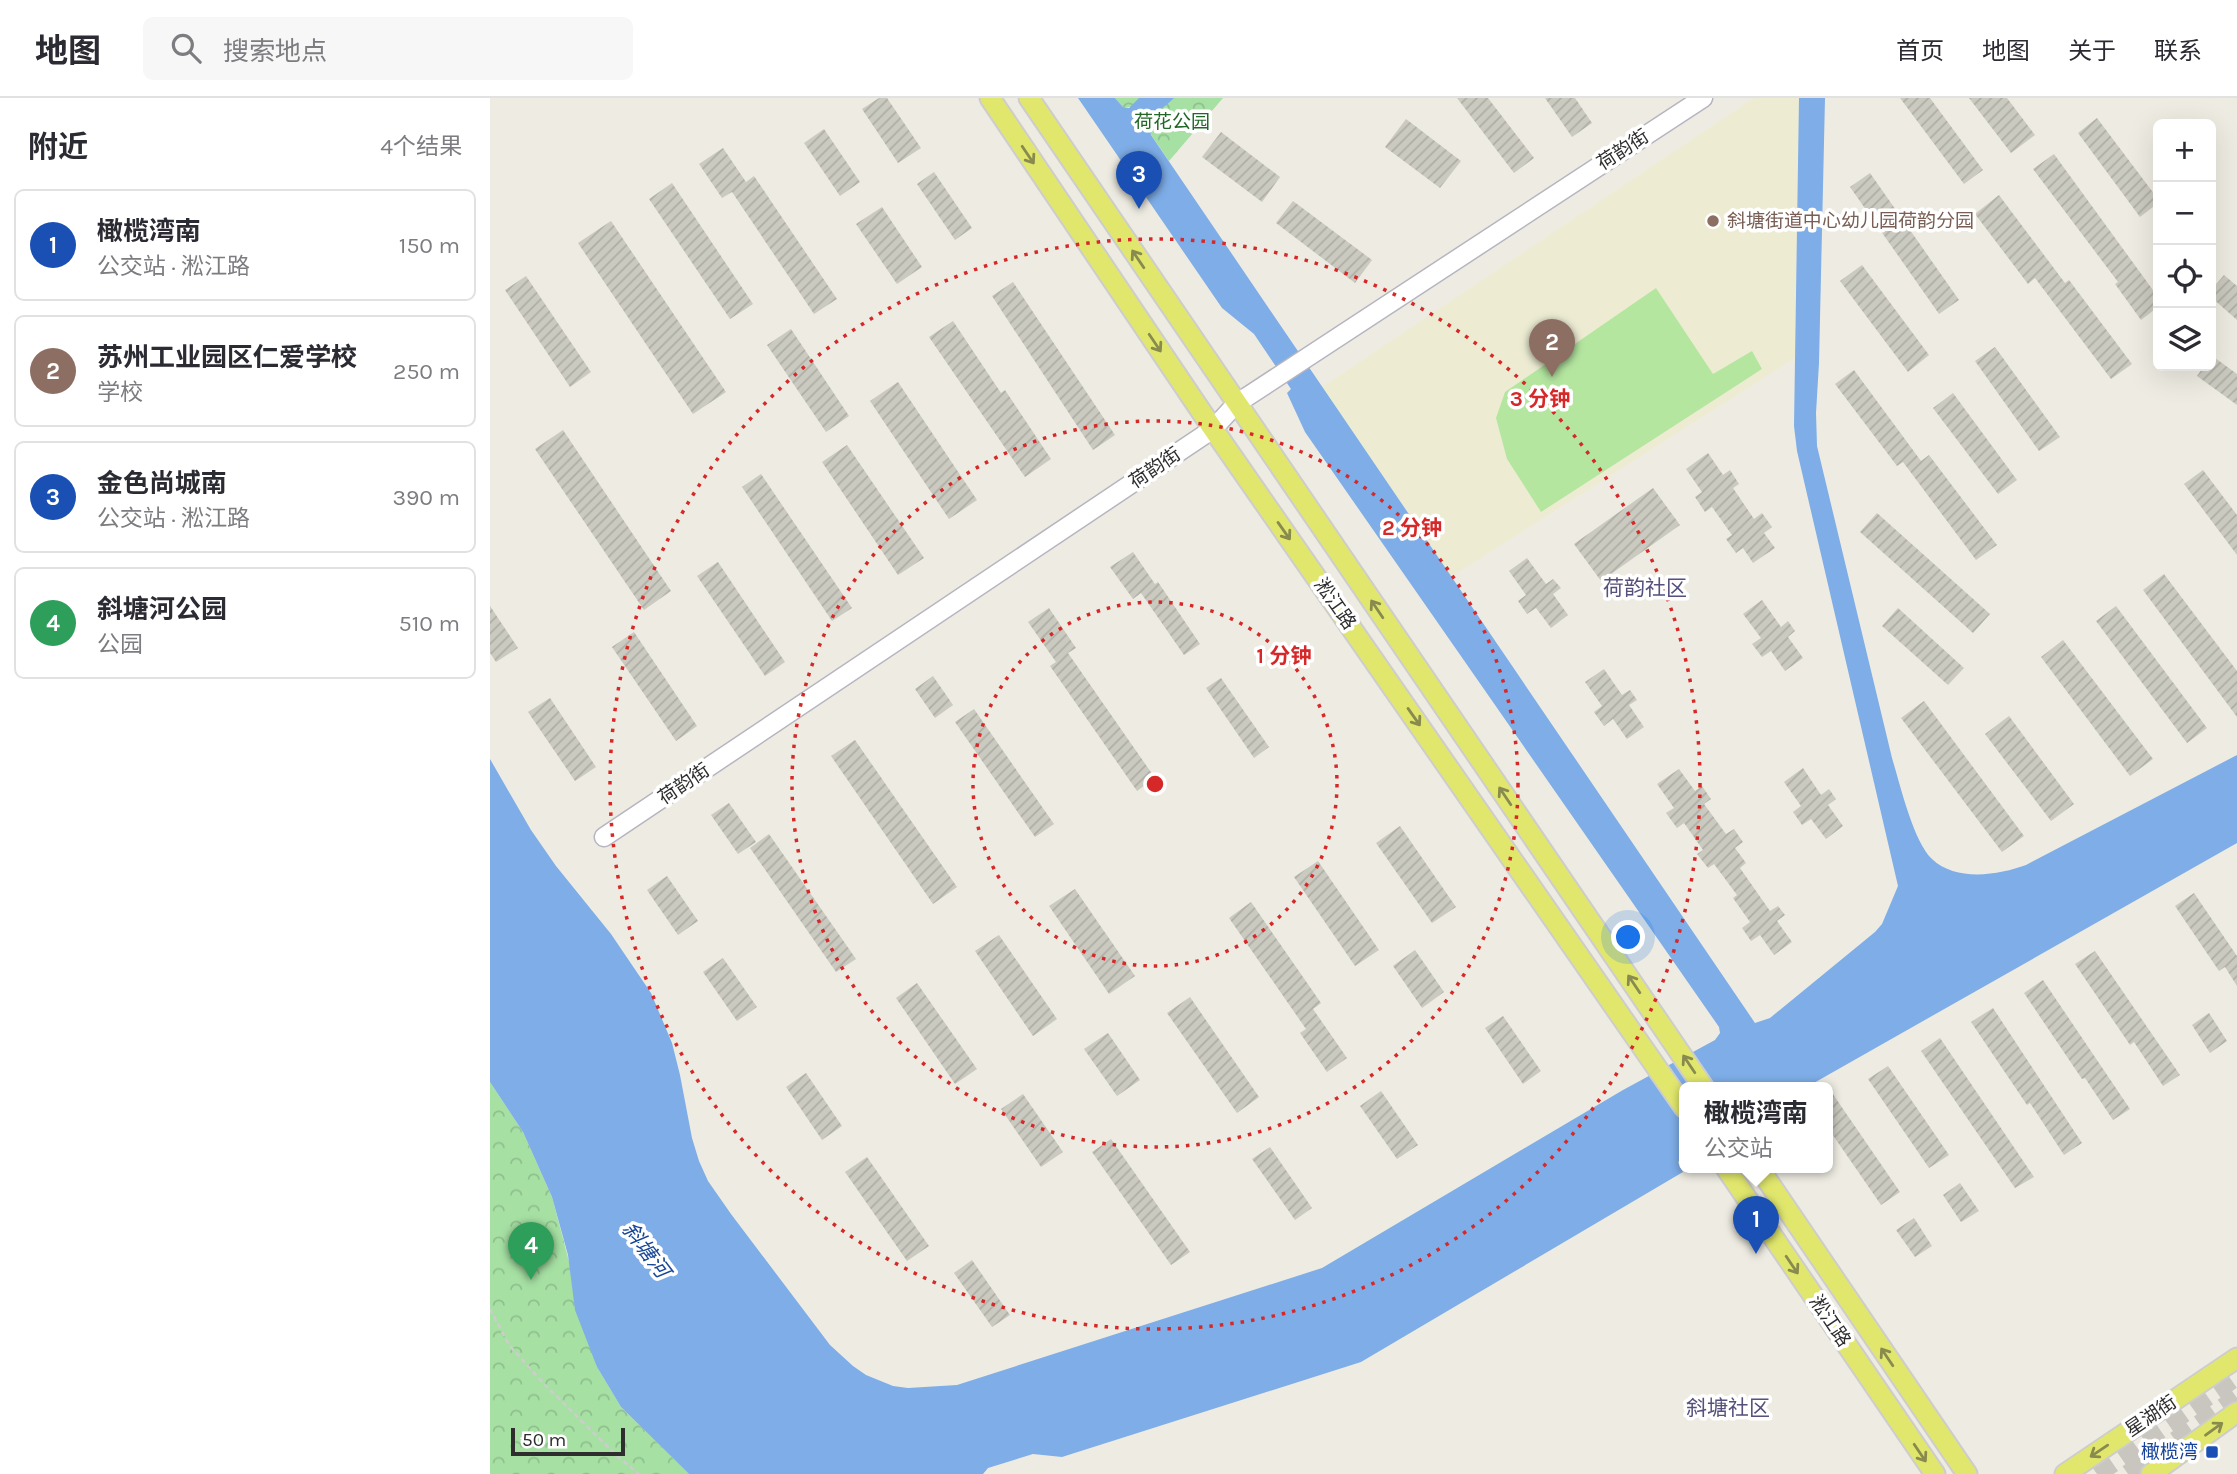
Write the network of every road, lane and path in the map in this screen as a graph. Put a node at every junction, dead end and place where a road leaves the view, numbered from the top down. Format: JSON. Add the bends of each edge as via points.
{"nodes":[{"id":1,"x":990,"y":98,"type":"edge"},
{"id":2,"x":1029,"y":98,"type":"edge"},
{"id":3,"x":1703,"y":98,"type":"edge"},
{"id":4,"x":1237,"y":404,"type":"junction"},
{"id":5,"x":1213,"y":429,"type":"junction"},
{"id":6,"x":604,"y":837,"type":"dead end"},
{"id":7,"x":1700,"y":1082,"type":"edge"},
{"id":8,"x":1679,"y":1100,"type":"edge"},
{"id":9,"x":1729,"y":1173,"type":"edge"},
{"id":10,"x":1762,"y":1173,"type":"edge"},
{"id":11,"x":490,"y":1309,"type":"edge"},
{"id":12,"x":2237,"y":1358,"type":"edge"},
{"id":13,"x":2237,"y":1412,"type":"edge"},
{"id":14,"x":639,"y":1474,"type":"edge"},
{"id":15,"x":1935,"y":1474,"type":"edge"},
{"id":16,"x":1967,"y":1474,"type":"edge"},
{"id":17,"x":2065,"y":1474,"type":"edge"},
{"id":18,"x":2151,"y":1474,"type":"edge"}],
"edges":[{"from":1,"to":5,"type":"main road","name":"淞江路","one_way":true},
{"from":4,"to":2,"type":"main road","name":"淞江路","one_way":true},
{"from":3,"to":4,"type":"street","name":"荷韵街"},
{"from":4,"to":5,"type":"street","name":"荷韵街"},
{"from":7,"to":4,"type":"main road","name":"淞江路","one_way":true},
{"from":5,"to":6,"type":"street","name":"荷韵街"},
{"from":5,"to":8,"type":"main road","name":"淞江路","one_way":true},
{"from":9,"to":15,"type":"main road","name":"淞江路","one_way":true},
{"from":16,"to":10,"type":"main road","name":"淞江路","one_way":true},
{"from":11,"to":14,"type":"path","via":[[509,1345],[544,1384]]},
{"from":12,"to":17,"type":"main road","name":"星湖街","one_way":true},
{"from":18,"to":13,"type":"main road","one_way":true}]}
